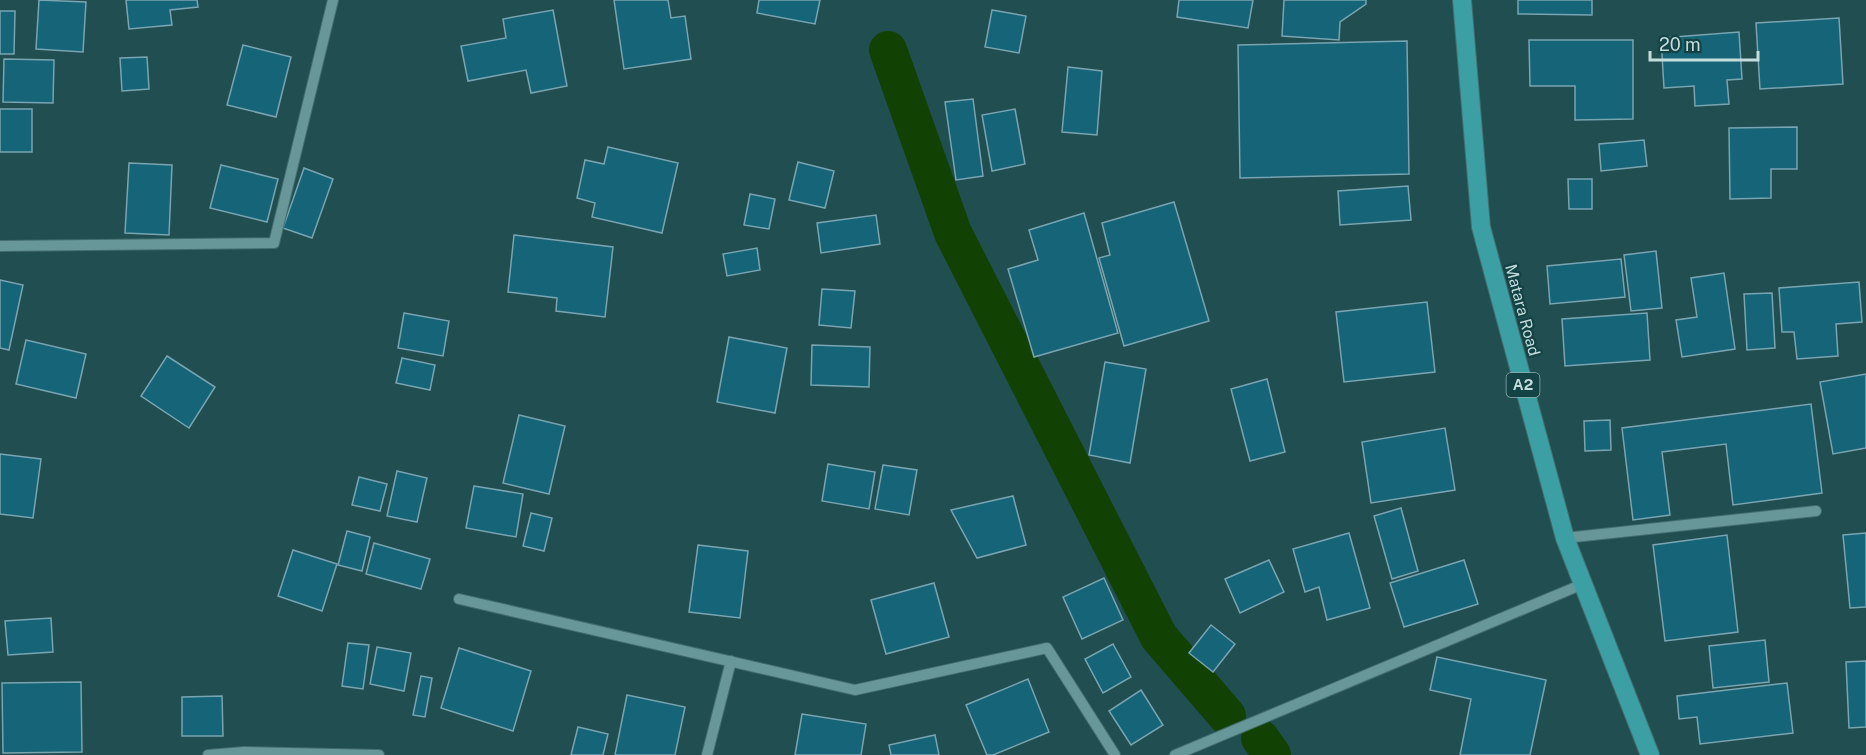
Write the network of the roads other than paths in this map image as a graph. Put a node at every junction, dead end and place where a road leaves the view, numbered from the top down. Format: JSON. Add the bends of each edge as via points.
{"nodes":[{"id":1,"x":333,"y":0,"type":"edge"},
{"id":2,"x":1462,"y":0,"type":"edge"},
{"id":3,"x":0,"y":246,"type":"edge"},
{"id":4,"x":1816,"y":512,"type":"dead end"},
{"id":5,"x":1565,"y":538,"type":"junction"},
{"id":6,"x":1583,"y":584,"type":"junction"},
{"id":7,"x":459,"y":599,"type":"dead end"},
{"id":8,"x":731,"y":661,"type":"junction"},
{"id":9,"x":208,"y":755,"type":"edge"},
{"id":10,"x":379,"y":755,"type":"edge"},
{"id":11,"x":707,"y":755,"type":"edge"},
{"id":12,"x":1115,"y":755,"type":"edge"},
{"id":13,"x":1175,"y":755,"type":"edge"},
{"id":14,"x":1650,"y":755,"type":"edge"}],
"edges":[{"from":1,"to":3,"type":"street","via":[[274,243]]},
{"from":2,"to":5,"type":"highway","name":"Matara Road","number":"A2","via":[[1480,227]]},
{"from":4,"to":5,"type":"street"},
{"from":5,"to":6,"type":"highway","name":"Matara Road","number":"A2"},
{"from":6,"to":13,"type":"street"},
{"from":6,"to":14,"type":"highway","name":"Matara Road","number":"A2"},
{"from":7,"to":8,"type":"street"},
{"from":8,"to":11,"type":"street"},
{"from":8,"to":12,"type":"street","via":[[855,690],[1047,648]]},
{"from":9,"to":10,"type":"street"}]}
